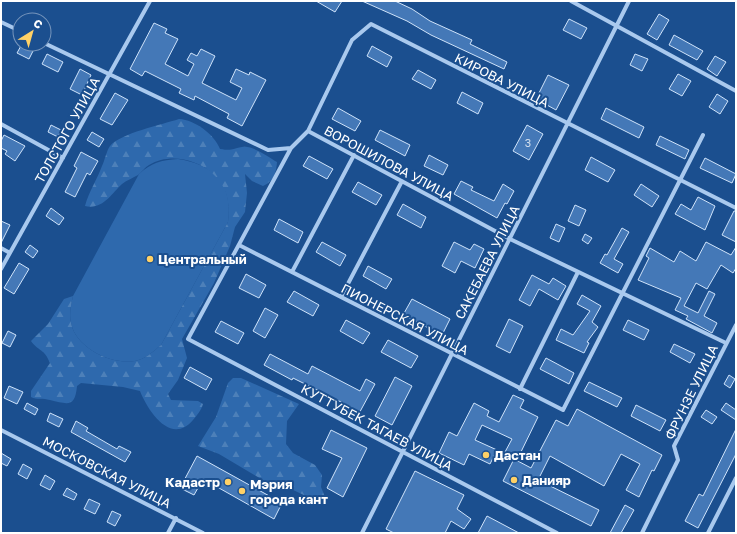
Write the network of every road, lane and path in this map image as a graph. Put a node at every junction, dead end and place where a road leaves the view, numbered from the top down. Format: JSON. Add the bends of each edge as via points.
{"nodes":[{"id":1,"x":150,"y":1,"type":"edge"},
{"id":2,"x":571,"y":1,"type":"edge"},
{"id":3,"x":629,"y":1,"type":"edge"},
{"id":4,"x":1,"y":22,"type":"edge"},
{"id":5,"x":616,"y":26,"type":"junction"},
{"id":6,"x":12,"y":27,"type":"edge"},
{"id":7,"x":52,"y":47,"type":"edge"},
{"id":8,"x":109,"y":75,"type":"junction"},
{"id":9,"x":736,"y":91,"type":"edge"},
{"id":10,"x":1,"y":124,"type":"edge"},
{"id":11,"x":567,"y":124,"type":"junction"},
{"id":12,"x":308,"y":131,"type":"junction"},
{"id":13,"x":703,"y":135,"type":"dead end"},
{"id":14,"x":292,"y":148,"type":"junction"},
{"id":15,"x":354,"y":155,"type":"junction"},
{"id":16,"x":63,"y":158,"type":"junction"},
{"id":17,"x":680,"y":180,"type":"junction"},
{"id":18,"x":402,"y":181,"type":"junction"},
{"id":19,"x":736,"y":208,"type":"edge"},
{"id":20,"x":510,"y":239,"type":"junction"},
{"id":21,"x":239,"y":244,"type":"junction"},
{"id":22,"x":1,"y":248,"type":"edge"},
{"id":23,"x":10,"y":253,"type":"junction"},
{"id":24,"x":1,"y":269,"type":"edge"},
{"id":25,"x":292,"y":272,"type":"junction"},
{"id":26,"x":578,"y":272,"type":"junction"},
{"id":27,"x":624,"y":294,"type":"junction"},
{"id":28,"x":341,"y":297,"type":"junction"},
{"id":29,"x":736,"y":325,"type":"edge"},
{"id":30,"x":188,"y":339,"type":"joint"},
{"id":31,"x":726,"y":343,"type":"junction"},
{"id":32,"x":452,"y":354,"type":"junction"},
{"id":33,"x":520,"y":389,"type":"junction"},
{"id":34,"x":1,"y":430,"type":"edge"},
{"id":35,"x":403,"y":452,"type":"junction"},
{"id":36,"x":736,"y":478,"type":"edge"},
{"id":37,"x":176,"y":518,"type":"junction"},
{"id":38,"x":168,"y":533,"type":"edge"},
{"id":39,"x":203,"y":533,"type":"edge"},
{"id":40,"x":362,"y":533,"type":"edge"},
{"id":41,"x":557,"y":533,"type":"edge"},
{"id":42,"x":642,"y":533,"type":"edge"},
{"id":43,"x":708,"y":533,"type":"edge"}],
"edges":[{"from":1,"to":8,"type":"street","name":"ТОЛСТОГО УЛИЦА"},
{"from":2,"to":5,"type":"street"},
{"from":3,"to":5,"type":"street","name":"САКЕБАЕВА УЛИЦА"},
{"from":4,"to":6,"type":"street"},
{"from":5,"to":9,"type":"street"},
{"from":5,"to":11,"type":"street","name":"САКЕБАЕВА УЛИЦА"},
{"from":7,"to":8,"type":"street"},
{"from":8,"to":14,"type":"street","via":[[268,150]]},
{"from":8,"to":16,"type":"street","name":"ТОЛСТОГО УЛИЦА"},
{"from":10,"to":16,"type":"street"},
{"from":11,"to":12,"type":"street","name":"КИРОВА УЛИЦА","via":[[371,24],[352,40]]},
{"from":11,"to":17,"type":"street","name":"КИРОВА УЛИЦА"},
{"from":11,"to":20,"type":"street","name":"САКЕБАЕВА УЛИЦА"},
{"from":12,"to":14,"type":"street","name":"ВОРОШИЛОВА УЛИЦА"},
{"from":12,"to":15,"type":"street","name":"ВОРОШИЛОВА УЛИЦА"},
{"from":13,"to":17,"type":"street"},
{"from":14,"to":21,"type":"street","name":"ВОРОШИЛОВА УЛИЦА"},
{"from":15,"to":18,"type":"street","name":"ВОРОШИЛОВА УЛИЦА"},
{"from":15,"to":25,"type":"street"},
{"from":16,"to":23,"type":"street","name":"ТОЛСТОГО УЛИЦА"},
{"from":17,"to":19,"type":"street","name":"КИРОВА УЛИЦА"},
{"from":17,"to":27,"type":"street"},
{"from":18,"to":20,"type":"street","name":"ВОРОШИЛОВА УЛИЦА"},
{"from":18,"to":28,"type":"street"},
{"from":20,"to":26,"type":"street","name":"ВОРОШИЛОВА УЛИЦА"},
{"from":20,"to":32,"type":"street","name":"САКЕБАЕВА УЛИЦА"},
{"from":21,"to":25,"type":"street","name":"ПИОНЕРСКАЯ УЛИЦА"},
{"from":21,"to":30,"type":"street","name":"ВОРОШИЛОВА УЛИЦА"},
{"from":22,"to":23,"type":"street"},
{"from":23,"to":24,"type":"street","name":"ТОЛСТОГО УЛИЦА"},
{"from":25,"to":28,"type":"street","name":"ПИОНЕРСКАЯ УЛИЦА"},
{"from":26,"to":27,"type":"street","name":"ВОРОШИЛОВА УЛИЦА"},
{"from":26,"to":33,"type":"street"},
{"from":27,"to":31,"type":"street","name":"ВОРОШИЛОВА УЛИЦА"},
{"from":27,"to":33,"type":"street","name":"ПИОНЕРСКАЯ УЛИЦА","via":[[563,410]]},
{"from":28,"to":32,"type":"street","name":"ПИОНЕРСКАЯ УЛИЦА"},
{"from":29,"to":31,"type":"street","name":"ФРУНЗЕ УЛИЦА"},
{"from":30,"to":35,"type":"street","name":"КУТТУБЕК ТАГАЕВ УЛИЦА"},
{"from":31,"to":42,"type":"street","name":"ФРУНЗЕ УЛИЦА","via":[[674,446],[678,460]]},
{"from":32,"to":33,"type":"street","name":"ПИОНЕРСКАЯ УЛИЦА"},
{"from":32,"to":35,"type":"street","name":"САКЕБАЕВА УЛИЦА"},
{"from":34,"to":37,"type":"street","name":"МОСКОВСКАЯ УЛИЦА"},
{"from":35,"to":40,"type":"street","name":"САКЕБАЕВА УЛИЦА"},
{"from":35,"to":41,"type":"street","name":"КУТТУБЕК ТАГАЕВ УЛИЦА"},
{"from":36,"to":43,"type":"street"},
{"from":37,"to":38,"type":"street"},
{"from":37,"to":39,"type":"street","name":"МОСКОВСКАЯ УЛИЦА"}]}
